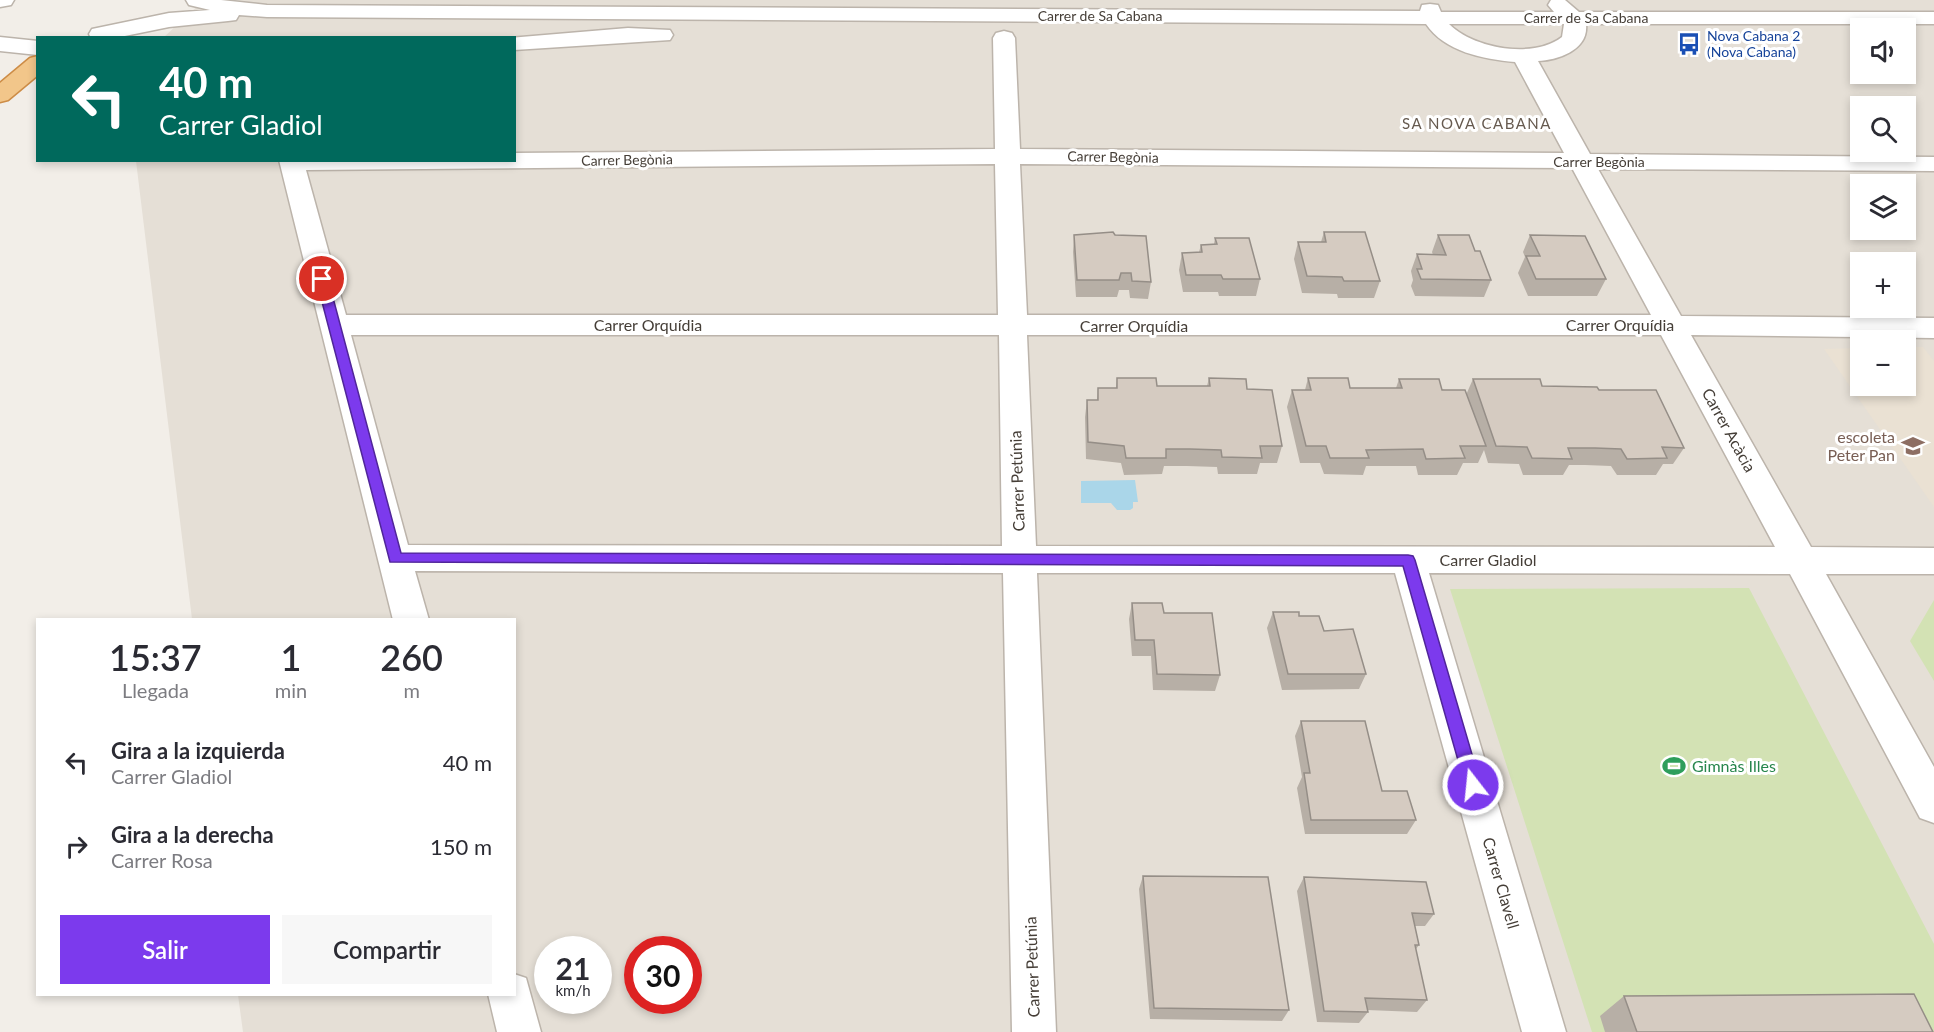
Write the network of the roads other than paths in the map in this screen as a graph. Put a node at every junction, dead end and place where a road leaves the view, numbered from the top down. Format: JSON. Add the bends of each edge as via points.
{"nodes":[{"id":1,"x":197,"y":0,"type":"edge"},
{"id":2,"x":1551,"y":0,"type":"edge"},
{"id":3,"x":146,"y":3,"type":"dead end"},
{"id":4,"x":1432,"y":9,"type":"edge"},
{"id":5,"x":267,"y":11,"type":"junction"},
{"id":6,"x":1934,"y":18,"type":"edge"},
{"id":7,"x":1573,"y":29,"type":"junction"},
{"id":8,"x":686,"y":35,"type":"dead end"},
{"id":9,"x":1449,"y":35,"type":"junction"},
{"id":10,"x":94,"y":36,"type":"edge"},
{"id":11,"x":1144,"y":37,"type":"dead end"},
{"id":12,"x":980,"y":38,"type":"dead end"},
{"id":13,"x":1004,"y":38,"type":"junction"},
{"id":14,"x":1027,"y":38,"type":"dead end"},
{"id":15,"x":1850,"y":38,"type":"edge"},
{"id":16,"x":1916,"y":38,"type":"edge"},
{"id":17,"x":1934,"y":38,"type":"edge"},
{"id":18,"x":1597,"y":39,"type":"dead end"},
{"id":19,"x":1693,"y":39,"type":"dead end"},
{"id":20,"x":516,"y":43,"type":"edge"},
{"id":21,"x":0,"y":44,"type":"edge"},
{"id":22,"x":36,"y":48,"type":"edge"},
{"id":23,"x":1523,"y":55,"type":"junction"},
{"id":24,"x":36,"y":65,"type":"edge"},
{"id":25,"x":0,"y":95,"type":"edge"},
{"id":26,"x":1008,"y":156,"type":"junction"},
{"id":27,"x":516,"y":160,"type":"edge"},
{"id":28,"x":291,"y":162,"type":"edge"},
{"id":29,"x":1581,"y":162,"type":"junction"},
{"id":30,"x":1934,"y":164,"type":"edge"},
{"id":31,"x":334,"y":325,"type":"junction"},
{"id":32,"x":1671,"y":325,"type":"junction"},
{"id":33,"x":1012,"y":326,"type":"junction"},
{"id":34,"x":1934,"y":328,"type":"edge"},
{"id":35,"x":395,"y":558,"type":"junction"},
{"id":36,"x":1019,"y":559,"type":"junction"},
{"id":37,"x":1408,"y":560,"type":"junction"},
{"id":38,"x":1800,"y":561,"type":"junction"},
{"id":39,"x":1934,"y":561,"type":"edge"},
{"id":40,"x":410,"y":618,"type":"edge"},
{"id":41,"x":1934,"y":805,"type":"edge"},
{"id":42,"x":510,"y":996,"type":"edge"},
{"id":43,"x":519,"y":1032,"type":"edge"},
{"id":44,"x":1034,"y":1032,"type":"edge"},
{"id":45,"x":1544,"y":1032,"type":"edge"}],
"edges":[{"from":1,"to":5,"type":"street","name":"Carrer de Sa Cabana","via":[[223,8]]},
{"from":2,"to":7,"type":"street","via":[[1564,8]]},
{"from":3,"to":10,"type":"street","via":[[121,25]]},
{"from":4,"to":5,"type":"street","name":"Carrer de Sa Cabana"},
{"from":4,"to":7,"type":"street","name":"Carrer de Sa Cabana"},
{"from":4,"to":9,"type":"street"},
{"from":5,"to":10,"type":"street","name":"Carrer de Sa Cabana","via":[[169,20]]},
{"from":6,"to":7,"type":"street","name":"Carrer de Sa Cabana"},
{"from":7,"to":18,"type":"street"},
{"from":7,"to":23,"type":"street","via":[[1562,48]]},
{"from":8,"to":20,"type":"street","via":[[628,34]]},
{"from":9,"to":11,"type":"street"},
{"from":9,"to":23,"type":"street","via":[[1482,50]]},
{"from":12,"to":13,"type":"street"},
{"from":13,"to":14,"type":"street"},
{"from":13,"to":26,"type":"street","name":"Carrer Petúnia"},
{"from":15,"to":19,"type":"street"},
{"from":16,"to":17,"type":"street"},
{"from":21,"to":22,"type":"street"},
{"from":23,"to":29,"type":"street","name":"Carrer Acàcia"},
{"from":24,"to":25,"type":"highway"},
{"from":26,"to":27,"type":"street","name":"Carrer Begònia"},
{"from":26,"to":29,"type":"street","name":"Carrer Begònia"},
{"from":26,"to":33,"type":"street","name":"Carrer Petúnia"},
{"from":28,"to":31,"type":"street"},
{"from":29,"to":30,"type":"street","name":"Carrer Begònia"},
{"from":29,"to":32,"type":"street","name":"Carrer Acàcia"},
{"from":31,"to":33,"type":"street","name":"Carrer Orquídia"},
{"from":31,"to":35,"type":"street"},
{"from":32,"to":33,"type":"street","name":"Carrer Orquídia"},
{"from":32,"to":34,"type":"street","name":"Carrer Orquídia"},
{"from":32,"to":38,"type":"street","name":"Carrer Acàcia"},
{"from":33,"to":36,"type":"street","name":"Carrer Petúnia"},
{"from":35,"to":36,"type":"street","name":"Carrer Gladiol"},
{"from":35,"to":40,"type":"street"},
{"from":36,"to":37,"type":"street","name":"Carrer Gladiol"},
{"from":36,"to":44,"type":"street","name":"Carrer Petúnia"},
{"from":37,"to":38,"type":"street","name":"Carrer Gladiol"},
{"from":37,"to":45,"type":"street","name":"Carrer Clavell"},
{"from":38,"to":39,"type":"street","name":"Carrer Gladiol"},
{"from":38,"to":41,"type":"street","name":"Carrer Acàcia"},
{"from":42,"to":43,"type":"street"}]}
